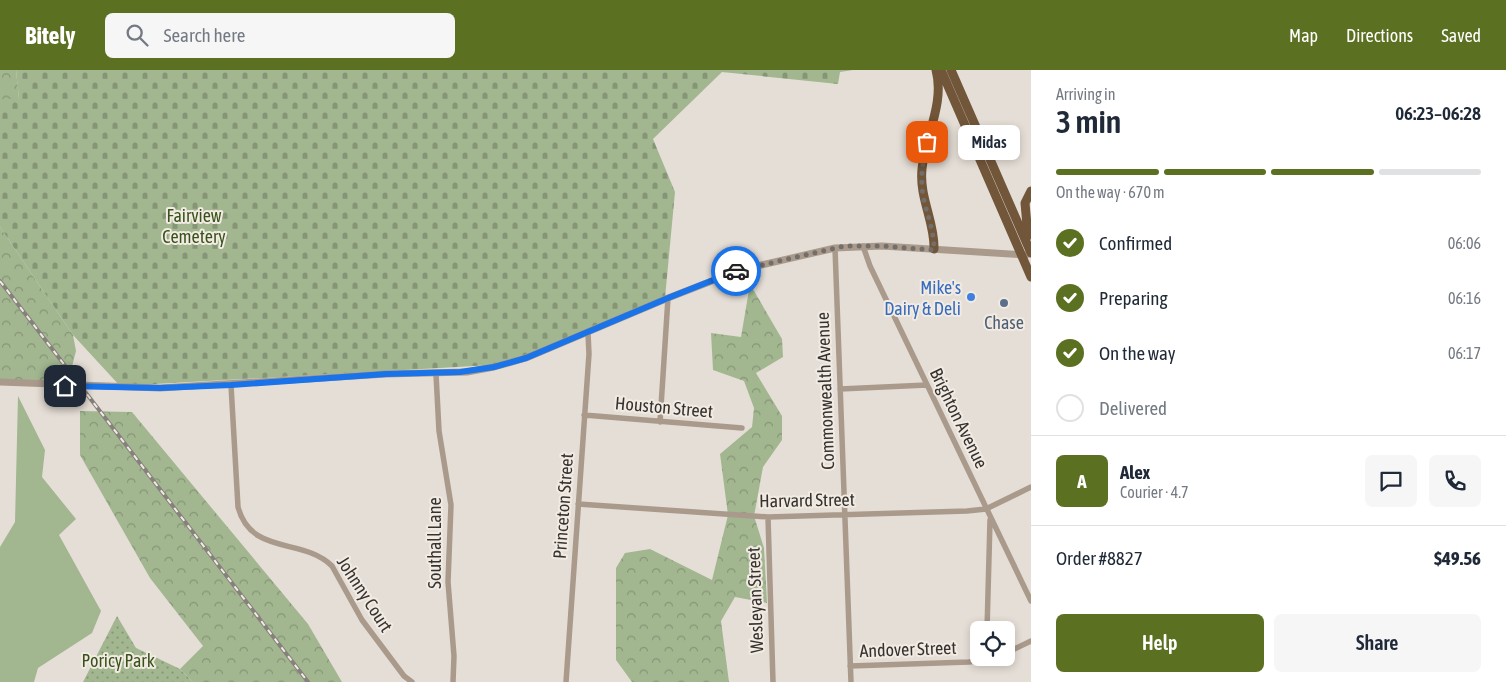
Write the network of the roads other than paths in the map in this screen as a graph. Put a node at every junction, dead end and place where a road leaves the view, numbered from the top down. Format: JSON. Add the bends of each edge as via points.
{"nodes":[{"id":1,"x":936,"y":70,"type":"edge"},
{"id":2,"x":941,"y":70,"type":"edge"},
{"id":3,"x":951,"y":70,"type":"edge"},
{"id":4,"x":1031,"y":191,"type":"edge"},
{"id":5,"x":863,"y":246,"type":"junction"},
{"id":6,"x":835,"y":248,"type":"junction"},
{"id":7,"x":934,"y":250,"type":"junction"},
{"id":8,"x":1029,"y":253,"type":"edge"},
{"id":9,"x":1031,"y":278,"type":"edge"},
{"id":10,"x":668,"y":298,"type":"junction"},
{"id":11,"x":588,"y":333,"type":"junction"},
{"id":12,"x":436,"y":374,"type":"junction"},
{"id":13,"x":0,"y":382,"type":"edge"},
{"id":14,"x":231,"y":385,"type":"junction"},
{"id":15,"x":927,"y":385,"type":"junction"},
{"id":16,"x":840,"y":389,"type":"junction"},
{"id":17,"x":584,"y":415,"type":"junction"},
{"id":18,"x":660,"y":422,"type":"junction"},
{"id":19,"x":742,"y":428,"type":"dead end"},
{"id":20,"x":1031,"y":487,"type":"edge"},
{"id":21,"x":578,"y":504,"type":"junction"},
{"id":22,"x":986,"y":508,"type":"junction"},
{"id":23,"x":844,"y":516,"type":"junction"},
{"id":24,"x":768,"y":517,"type":"junction"},
{"id":25,"x":990,"y":519,"type":"junction"},
{"id":26,"x":1031,"y":601,"type":"edge"},
{"id":27,"x":987,"y":621,"type":"edge"},
{"id":28,"x":1031,"y":641,"type":"edge"},
{"id":29,"x":1015,"y":649,"type":"edge"},
{"id":30,"x":970,"y":660,"type":"edge"},
{"id":31,"x":850,"y":666,"type":"junction"},
{"id":32,"x":412,"y":682,"type":"edge"},
{"id":33,"x":453,"y":682,"type":"edge"},
{"id":34,"x":566,"y":682,"type":"edge"},
{"id":35,"x":773,"y":682,"type":"edge"},
{"id":36,"x":851,"y":682,"type":"edge"}],
"edges":[{"from":1,"to":7,"type":"highway","via":[[938,95],[922,171],[923,197],[932,225]]},
{"from":2,"to":8,"type":"highway"},
{"from":3,"to":8,"type":"highway"},
{"from":4,"to":8,"type":"highway","via":[[1025,204]]},
{"from":5,"to":6,"type":"street"},
{"from":5,"to":7,"type":"street"},
{"from":5,"to":15,"type":"street","name":"Brighton Avenue"},
{"from":6,"to":10,"type":"street","via":[[740,270]]},
{"from":6,"to":16,"type":"street","name":"Commonwealth Avenue"},
{"from":7,"to":8,"type":"street"},
{"from":8,"to":9,"type":"highway"},
{"from":10,"to":11,"type":"street"},
{"from":10,"to":18,"type":"street"},
{"from":11,"to":12,"type":"street","via":[[507,364]]},
{"from":11,"to":17,"type":"street","name":"Princeton Street"},
{"from":12,"to":14,"type":"street","via":[[386,374]]},
{"from":12,"to":33,"type":"street","name":"Southall Lane","via":[[439,431],[451,505],[448,582]]},
{"from":13,"to":14,"type":"street","via":[[160,388]]},
{"from":14,"to":32,"type":"street","name":"Johnny Court","via":[[238,507],[244,522],[264,540],[314,553],[326,560],[362,620]]},
{"from":15,"to":16,"type":"street"},
{"from":15,"to":22,"type":"street","name":"Brighton Avenue"},
{"from":16,"to":23,"type":"street","name":"Commonwealth Avenue"},
{"from":17,"to":18,"type":"street","name":"Houston Street"},
{"from":17,"to":21,"type":"street","name":"Princeton Street"},
{"from":18,"to":19,"type":"street","name":"Houston Street"},
{"from":20,"to":22,"type":"street","name":"Harvard Street"},
{"from":21,"to":24,"type":"street","name":"Harvard Street"},
{"from":21,"to":34,"type":"street","name":"Princeton Street"},
{"from":22,"to":23,"type":"street","name":"Harvard Street"},
{"from":22,"to":25,"type":"street","name":"Brighton Avenue"},
{"from":23,"to":24,"type":"street","name":"Harvard Street"},
{"from":23,"to":31,"type":"street","name":"Commonwealth Avenue"},
{"from":24,"to":35,"type":"street","name":"Wesleyan Street"},
{"from":25,"to":26,"type":"street","name":"Brighton Avenue"},
{"from":25,"to":27,"type":"street"},
{"from":28,"to":29,"type":"street"},
{"from":30,"to":31,"type":"street","name":"Andover Street"},
{"from":31,"to":36,"type":"street","name":"Commonwealth Avenue"}]}
